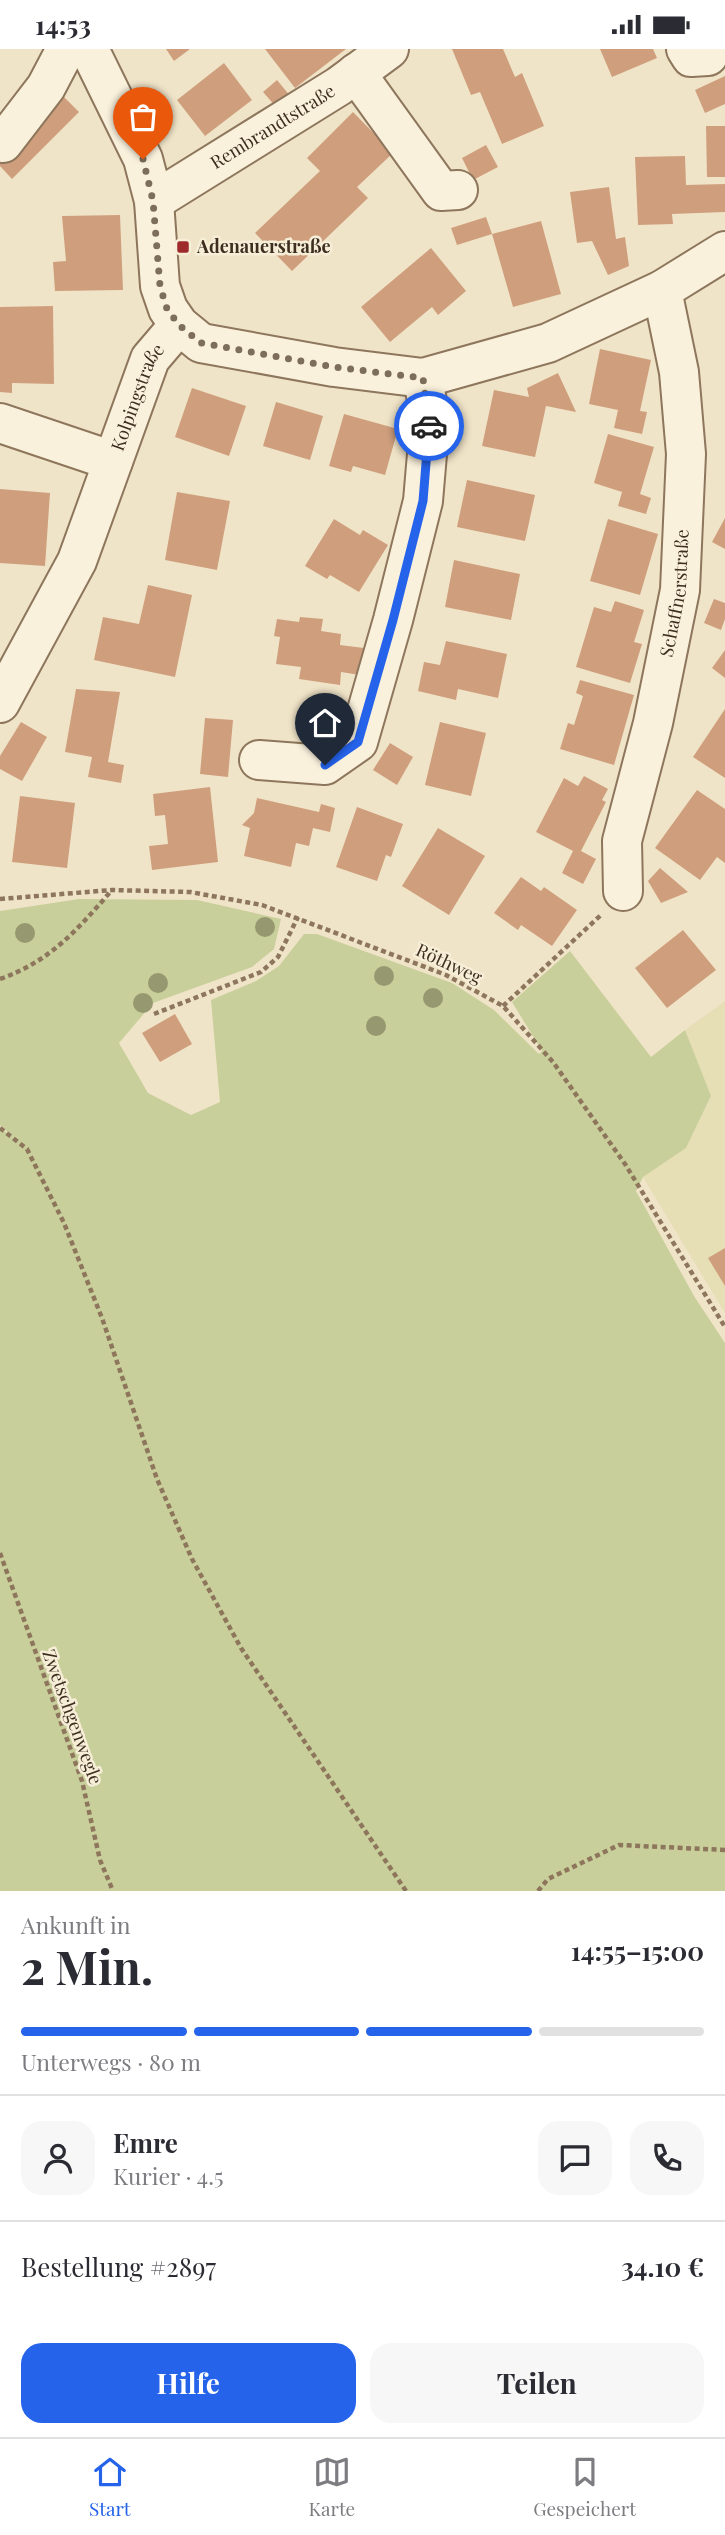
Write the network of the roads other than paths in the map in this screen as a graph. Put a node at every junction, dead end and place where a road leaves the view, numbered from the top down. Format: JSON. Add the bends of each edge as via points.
{"nodes":[{"id":1,"x":65,"y":49,"type":"edge"},
{"id":2,"x":89,"y":49,"type":"edge"},
{"id":3,"x":389,"y":49,"type":"edge"},
{"id":4,"x":356,"y":73,"type":"junction"},
{"id":5,"x":3,"y":143,"type":"dead end"},
{"id":6,"x":458,"y":190,"type":"dead end"},
{"id":7,"x":153,"y":201,"type":"junction"},
{"id":8,"x":725,"y":251,"type":"edge"},
{"id":9,"x":662,"y":290,"type":"junction"},
{"id":10,"x":179,"y":325,"type":"junction"},
{"id":11,"x":423,"y":378,"type":"junction"},
{"id":12,"x":0,"y":423,"type":"edge"},
{"id":13,"x":114,"y":461,"type":"junction"},
{"id":14,"x":0,"y":703,"type":"edge"},
{"id":15,"x":258,"y":760,"type":"dead end"},
{"id":16,"x":623,"y":891,"type":"road end"}],
"edges":[{"from":1,"to":5,"type":"street","via":[[46,87]]},
{"from":2,"to":7,"type":"street","name":"Kolpingstraße","via":[[143,159]]},
{"from":3,"to":4,"type":"street","name":"Rembrandtstraße"},
{"from":4,"to":6,"type":"street","via":[[441,191]]},
{"from":4,"to":7,"type":"street","name":"Rembrandtstraße"},
{"from":7,"to":10,"type":"street","name":"Kolpingstraße","via":[[160,286],[167,309]]},
{"from":8,"to":9,"type":"street"},
{"from":9,"to":11,"type":"street","via":[[548,343]]},
{"from":9,"to":16,"type":"street","name":"Schaffnerstraße","via":[[679,372],[686,454],[680,590],[653,723],[622,841]]},
{"from":10,"to":11,"type":"street","via":[[201,343]]},
{"from":10,"to":13,"type":"street","name":"Kolpingstraße","via":[[150,359]]},
{"from":11,"to":15,"type":"street","via":[[430,419],[423,501],[358,742],[325,765]]},
{"from":12,"to":13,"type":"street"},
{"from":13,"to":14,"type":"street","name":"Kolpingstraße","via":[[77,561]]}]}
